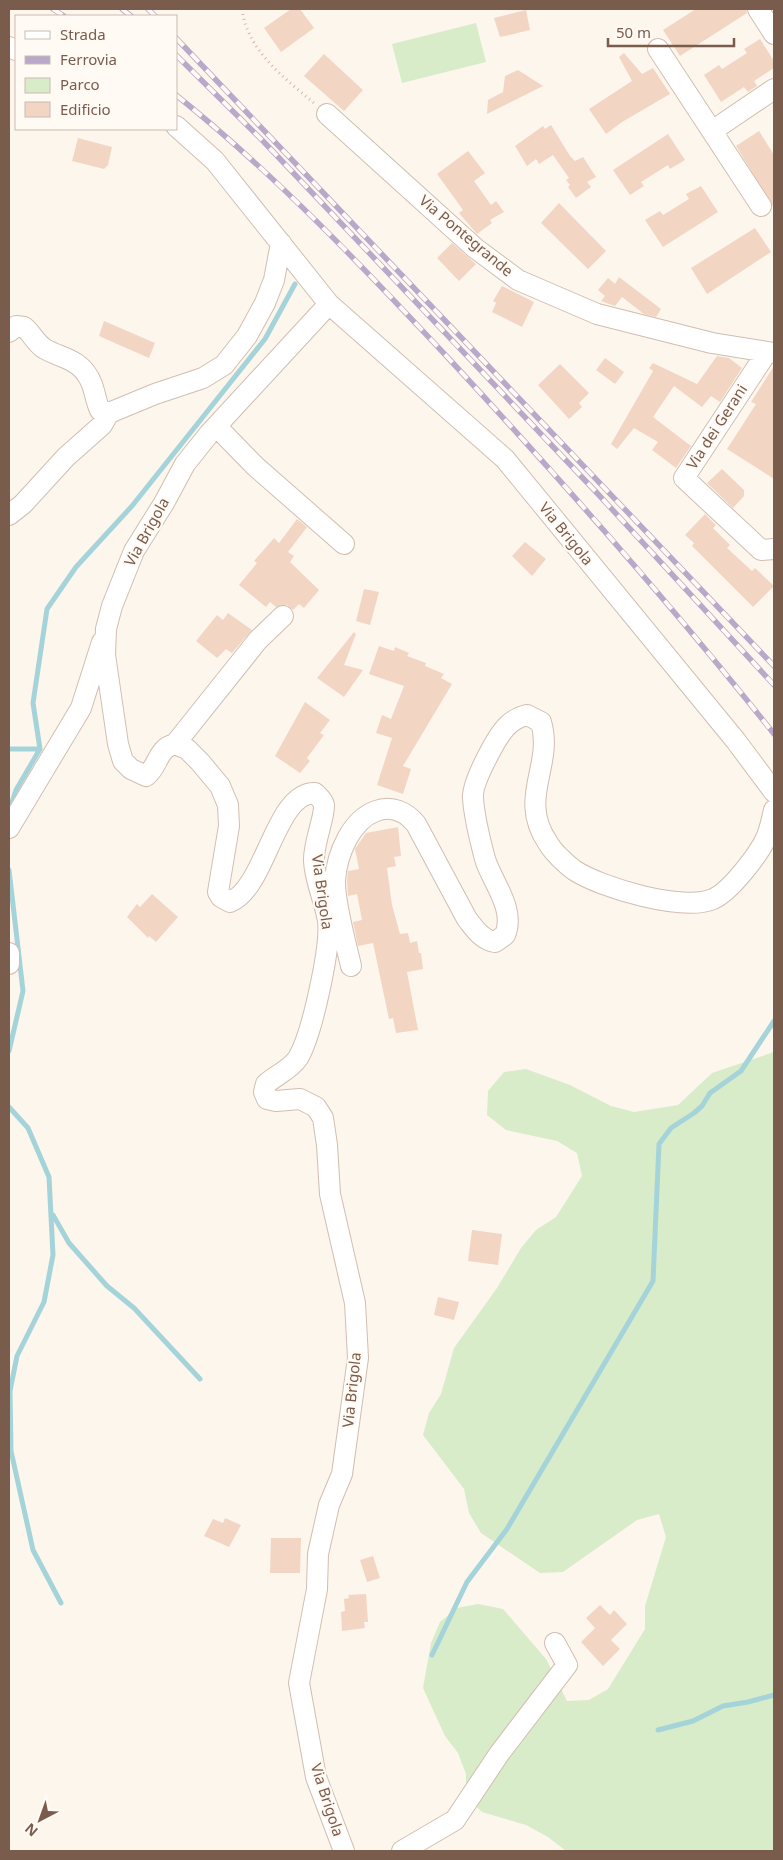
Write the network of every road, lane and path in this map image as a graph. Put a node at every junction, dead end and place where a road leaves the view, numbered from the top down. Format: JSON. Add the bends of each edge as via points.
{"nodes":[{"id":1,"x":242,"y":9,"type":"edge"},
{"id":2,"x":758,"y":9,"type":"edge"},
{"id":3,"x":774,"y":34,"type":"edge"},
{"id":4,"x":658,"y":49,"type":"dead end"},
{"id":5,"x":774,"y":89,"type":"edge"},
{"id":6,"x":327,"y":114,"type":"joint"},
{"id":7,"x":178,"y":128,"type":"edge"},
{"id":8,"x":712,"y":131,"type":"junction"},
{"id":9,"x":761,"y":206,"type":"dead end"},
{"id":10,"x":281,"y":243,"type":"junction"},
{"id":11,"x":329,"y":304,"type":"junction"},
{"id":12,"x":9,"y":332,"type":"edge"},
{"id":13,"x":770,"y":352,"type":"edge"},
{"id":14,"x":109,"y":413,"type":"junction"},
{"id":15,"x":217,"y":427,"type":"junction"},
{"id":16,"x":9,"y":515,"type":"edge"},
{"id":17,"x":344,"y":544,"type":"dead end"},
{"id":18,"x":774,"y":549,"type":"edge"},
{"id":19,"x":283,"y":616,"type":"dead end"},
{"id":20,"x":106,"y":629,"type":"junction"},
{"id":21,"x":175,"y":744,"type":"junction"},
{"id":22,"x":774,"y":792,"type":"edge"},
{"id":23,"x":774,"y":810,"type":"edge"},
{"id":24,"x":9,"y":828,"type":"edge"},
{"id":25,"x":9,"y":954,"type":"edge"},
{"id":26,"x":9,"y":964,"type":"edge"},
{"id":27,"x":351,"y":966,"type":"dead end"},
{"id":28,"x":556,"y":1643,"type":"dead end"},
{"id":29,"x":344,"y":1851,"type":"edge"},
{"id":30,"x":402,"y":1851,"type":"edge"}],
"edges":[{"from":1,"to":6,"type":"path","via":[[244,26],[273,69]]},
{"from":2,"to":3,"type":"street"},
{"from":4,"to":8,"type":"street"},
{"from":5,"to":8,"type":"street"},
{"from":6,"to":13,"type":"street","name":"Via Pontegrande","via":[[475,248],[518,280],[597,314],[712,343]]},
{"from":7,"to":10,"type":"street","name":"Via Brigola","via":[[215,161]]},
{"from":8,"to":9,"type":"street"},
{"from":10,"to":11,"type":"street","name":"Via Brigola"},
{"from":10,"to":14,"type":"street","via":[[274,280],[265,303],[247,336],[224,365],[203,378]]},
{"from":11,"to":15,"type":"street","name":"Via Brigola"},
{"from":11,"to":22,"type":"street","name":"Via Brigola","via":[[505,459]]},
{"from":12,"to":14,"type":"street","via":[[16,326],[24,327],[45,349],[80,366],[94,389],[100,410]]},
{"from":13,"to":18,"type":"street","name":"Via dei Gerani","via":[[684,478],[761,550]]},
{"from":14,"to":16,"type":"street","via":[[102,425]]},
{"from":15,"to":17,"type":"street","via":[[255,466]]},
{"from":15,"to":20,"type":"street","name":"Via Brigola","via":[[185,464],[134,551]]},
{"from":19,"to":21,"type":"street","via":[[258,640]]},
{"from":20,"to":21,"type":"street","name":"Via Brigola","via":[[105,655],[112,709],[124,761],[131,769],[146,776],[162,750]]},
{"from":20,"to":24,"type":"street","via":[[81,708]]},
{"from":21,"to":29,"type":"street","name":"Via Brigola","via":[[187,748],[200,762],[220,786],[228,806],[229,826],[218,892],[225,900],[236,899],[248,886],[286,814],[300,798],[315,793],[324,806],[316,836],[314,861],[329,935],[312,1028],[298,1059],[266,1084],[264,1092],[272,1101],[300,1099],[308,1102],[323,1118],[330,1194],[355,1303],[358,1358],[342,1474],[329,1505],[318,1554],[317,1589],[299,1683],[316,1777]]},
{"from":23,"to":27,"type":"street","via":[[767,837],[734,881],[714,899],[687,904],[616,889],[574,870],[548,844],[537,821],[534,796],[545,752],[545,735],[541,722],[527,715],[518,717],[497,739],[473,796],[485,860],[507,911],[505,935],[495,942],[487,941],[478,933],[467,919],[416,824],[408,814],[399,810],[380,809],[368,814],[348,835],[335,880]]},
{"from":25,"to":26,"type":"street"},
{"from":28,"to":30,"type":"street","via":[[567,1666],[499,1754],[455,1820]]}]}
